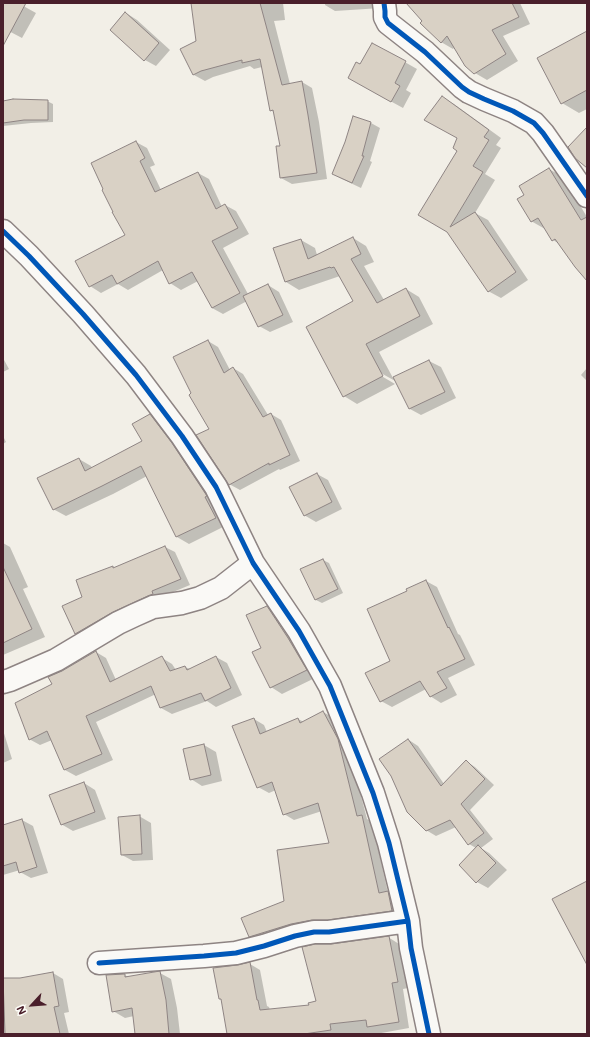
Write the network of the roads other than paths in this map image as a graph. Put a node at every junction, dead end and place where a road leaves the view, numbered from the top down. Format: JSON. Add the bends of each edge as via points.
{"nodes":[{"id":1,"x":384,"y":3,"type":"edge"},
{"id":2,"x":587,"y":196,"type":"edge"},
{"id":3,"x":3,"y":231,"type":"edge"},
{"id":4,"x":253,"y":563,"type":"junction"},
{"id":5,"x":3,"y":682,"type":"edge"},
{"id":6,"x":408,"y":921,"type":"junction"},
{"id":7,"x":99,"y":963,"type":"dead end"},
{"id":8,"x":429,"y":1034,"type":"edge"}],
"edges":[{"from":1,"to":2,"type":"street","via":[[388,23],[425,52],[462,87],[534,123]]},
{"from":3,"to":4,"type":"street","via":[[78,308],[136,375],[182,436],[216,487]]},
{"from":4,"to":5,"type":"street","via":[[221,588],[200,598],[153,607],[141,612],[56,660]]},
{"from":4,"to":6,"type":"street","via":[[299,631],[330,686],[373,793],[389,843]]},
{"from":6,"to":7,"type":"street","via":[[314,932],[236,953]]},
{"from":6,"to":8,"type":"street","via":[[410,948]]}]}
